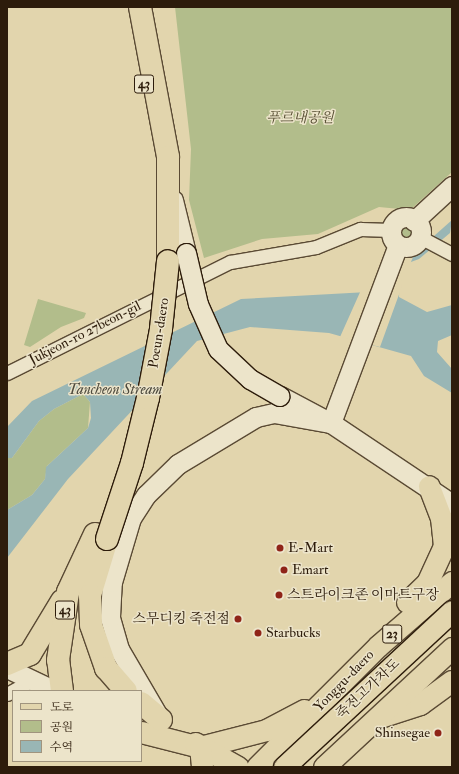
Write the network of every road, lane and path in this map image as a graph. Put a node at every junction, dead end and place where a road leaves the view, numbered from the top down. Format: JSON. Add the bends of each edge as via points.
{"nodes":[{"id":1,"x":128,"y":7,"type":"edge"},
{"id":2,"x":140,"y":7,"type":"edge"},
{"id":3,"x":452,"y":186,"type":"edge"},
{"id":4,"x":422,"y":233,"type":"junction"},
{"id":5,"x":394,"y":244,"type":"junction"},
{"id":6,"x":452,"y":254,"type":"edge"},
{"id":7,"x":170,"y":258,"type":"junction"},
{"id":8,"x":7,"y":373,"type":"edge"},
{"id":9,"x":331,"y":424,"type":"junction"},
{"id":10,"x":429,"y":486,"type":"junction"},
{"id":11,"x":452,"y":504,"type":"edge"},
{"id":12,"x":101,"y":536,"type":"junction"},
{"id":13,"x":452,"y":582,"type":"edge"},
{"id":14,"x":68,"y":592,"type":"junction"},
{"id":15,"x":452,"y":611,"type":"edge"},
{"id":16,"x":452,"y":630,"type":"edge"},
{"id":17,"x":452,"y":648,"type":"edge"},
{"id":18,"x":7,"y":664,"type":"edge"},
{"id":19,"x":7,"y":668,"type":"edge"},
{"id":20,"x":32,"y":680,"type":"junction"},
{"id":21,"x":452,"y":681,"type":"edge"},
{"id":22,"x":339,"y":685,"type":"junction"},
{"id":23,"x":14,"y":690,"type":"edge"},
{"id":24,"x":52,"y":690,"type":"edge"},
{"id":25,"x":62,"y":690,"type":"edge"},
{"id":26,"x":125,"y":690,"type":"edge"},
{"id":27,"x":138,"y":690,"type":"edge"},
{"id":28,"x":142,"y":699,"type":"edge"},
{"id":29,"x":142,"y":704,"type":"edge"},
{"id":30,"x":151,"y":718,"type":"edge"},
{"id":31,"x":308,"y":718,"type":"junction"},
{"id":32,"x":377,"y":718,"type":"junction"},
{"id":33,"x":142,"y":732,"type":"edge"},
{"id":34,"x":353,"y":740,"type":"junction"},
{"id":35,"x":201,"y":757,"type":"edge"},
{"id":36,"x":238,"y":767,"type":"edge"},
{"id":37,"x":257,"y":767,"type":"edge"},
{"id":38,"x":284,"y":767,"type":"edge"},
{"id":39,"x":305,"y":767,"type":"edge"},
{"id":40,"x":324,"y":767,"type":"edge"},
{"id":41,"x":345,"y":767,"type":"edge"}],
"edges":[{"from":1,"to":7,"type":"highway","name":"Poeun-daero","number":"43","via":[[158,162]]},
{"from":2,"to":7,"type":"highway","name":"Poeun-daero","number":"43","via":[[162,116],[169,188]]},
{"from":3,"to":4,"type":"street"},
{"from":4,"to":5,"type":"street","via":[[412,246]]},
{"from":4,"to":5,"type":"street","via":[[409,217],[400,218]]},
{"from":4,"to":6,"type":"street"},
{"from":5,"to":8,"type":"street","name":"Jukjeon-ro 27beon-gil","via":[[360,229],[316,247],[230,262]]},
{"from":5,"to":9,"type":"street","via":[[340,405]]},
{"from":7,"to":9,"type":"street","bridge":true,"via":[[198,304],[218,349],[250,379]]},
{"from":7,"to":12,"type":"highway","name":"Poeun-daero","number":"43","via":[[150,326],[137,395]]},
{"from":9,"to":10,"type":"street"},
{"from":9,"to":27,"type":"street","via":[[274,413],[256,417],[178,464],[146,496],[131,518],[112,582],[110,617],[119,649]]},
{"from":10,"to":11,"type":"street"},
{"from":10,"to":22,"type":"main road","via":[[444,532],[439,562],[427,583],[354,652]]},
{"from":12,"to":14,"type":"highway","name":"Poeun-daero","number":"43"},
{"from":12,"to":26,"type":"highway","name":"Poeun-daero","number":"43","via":[[90,595],[91,625],[106,668]]},
{"from":13,"to":22,"type":"main road","name":"Yonggu-daero","number":"23"},
{"from":14,"to":18,"type":"highway","via":[[30,654]]},
{"from":14,"to":25,"type":"highway","name":"Poeun-daero","number":"43","via":[[58,660]]},
{"from":15,"to":38,"type":"main road","name":"죽전고가차도","bridge":true},
{"from":16,"to":39,"type":"main road","name":"죽전고가차도"},
{"from":17,"to":32,"type":"main road"},
{"from":19,"to":20,"type":"street"},
{"from":20,"to":23,"type":"street"},
{"from":20,"to":24,"type":"street"},
{"from":21,"to":32,"type":"main road","via":[[420,704]]},
{"from":22,"to":31,"type":"main road","name":"Yonggu-daero","number":"23"},
{"from":22,"to":35,"type":"main road","via":[[290,721]]},
{"from":28,"to":30,"type":"street"},
{"from":29,"to":30,"type":"highway"},
{"from":30,"to":35,"type":"main road"},
{"from":31,"to":34,"type":"main road","via":[[312,734],[327,746]]},
{"from":31,"to":37,"type":"main road","name":"Yonggu-daero","number":"23"},
{"from":32,"to":34,"type":"main road"},
{"from":33,"to":35,"type":"main road"},
{"from":34,"to":40,"type":"main road"},
{"from":34,"to":41,"type":"main road"},
{"from":35,"to":36,"type":"main road"}]}
